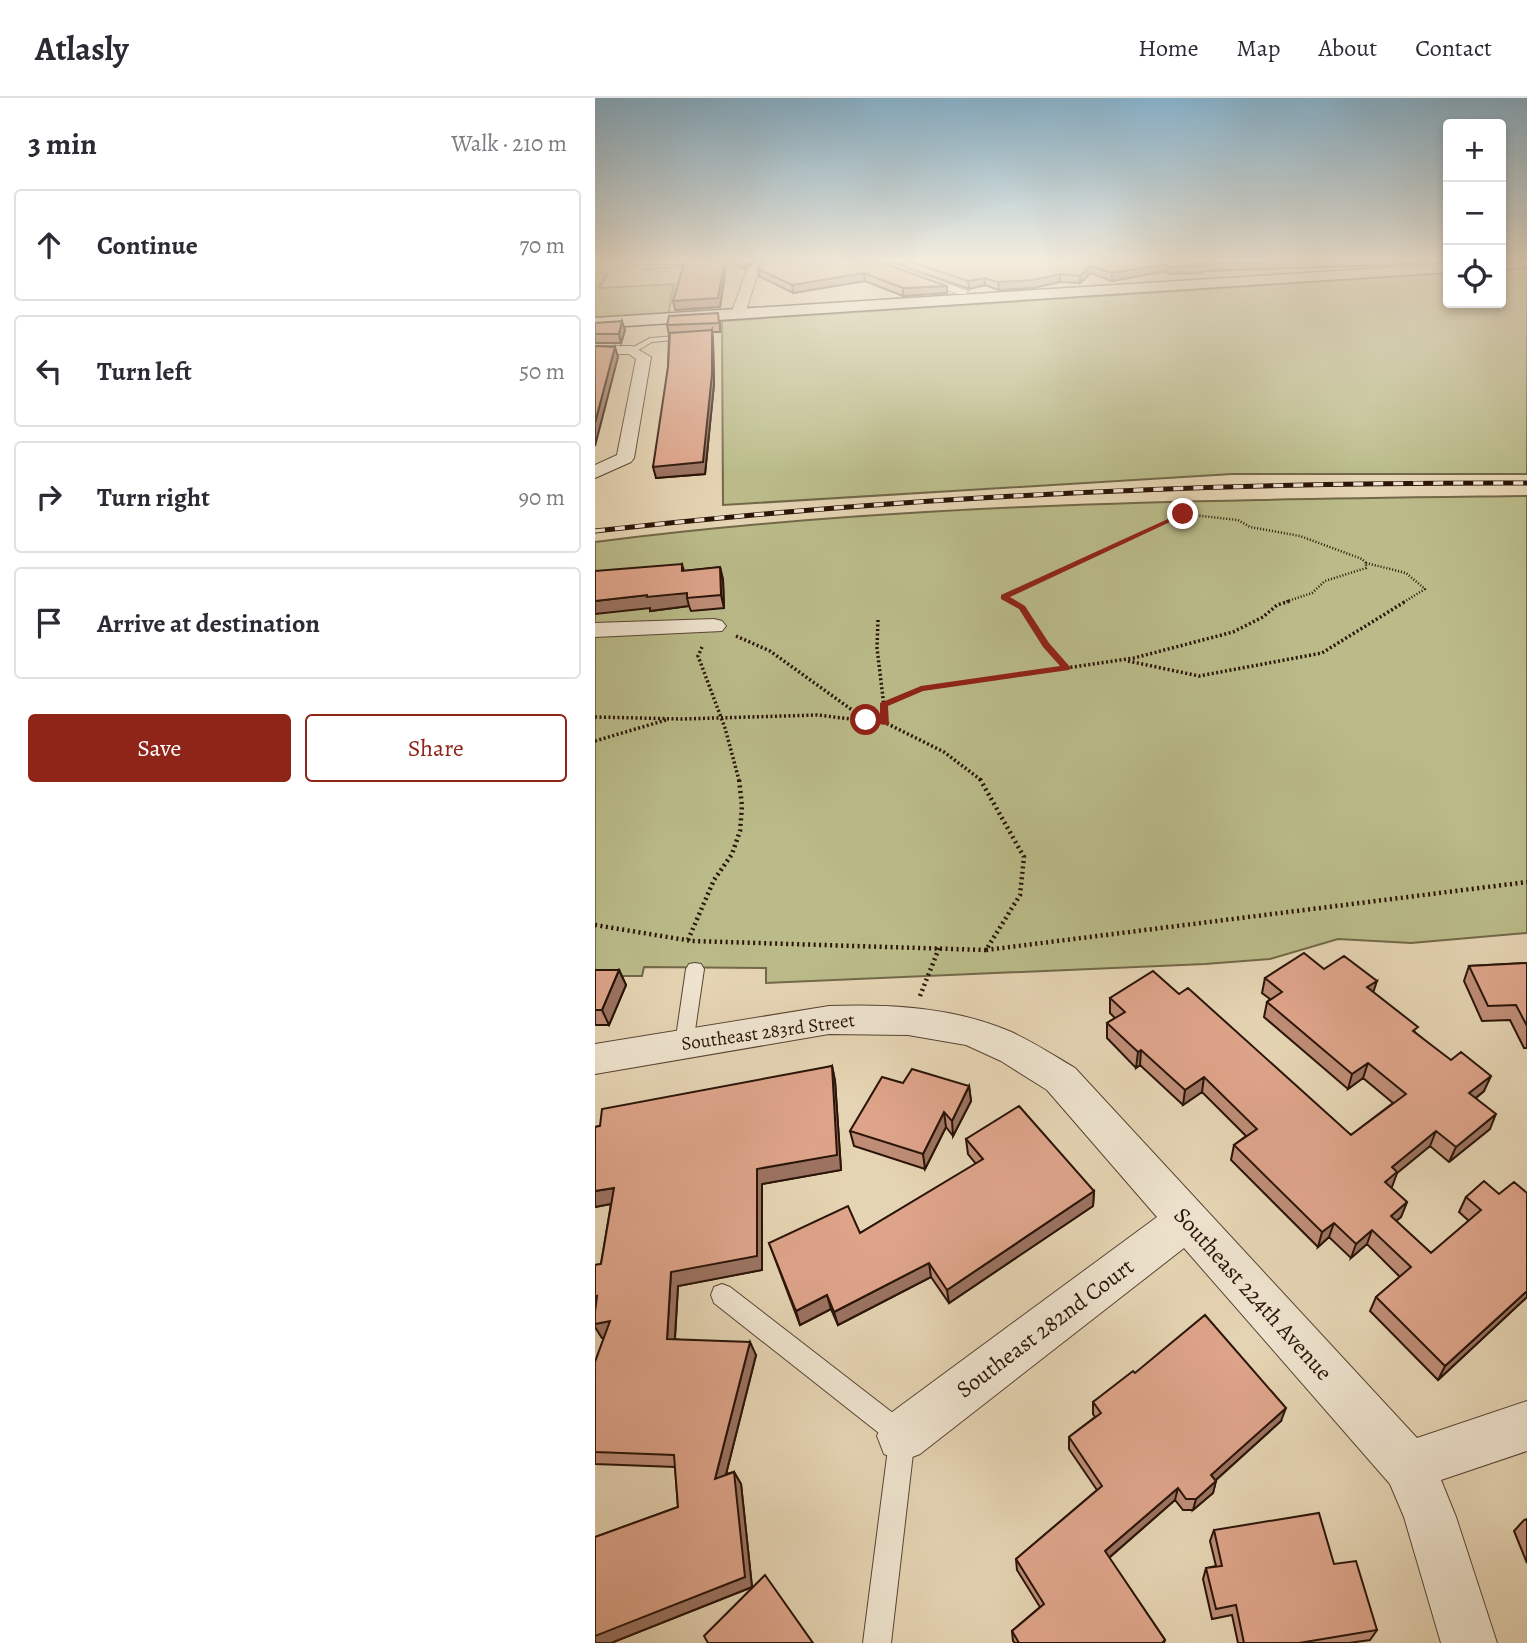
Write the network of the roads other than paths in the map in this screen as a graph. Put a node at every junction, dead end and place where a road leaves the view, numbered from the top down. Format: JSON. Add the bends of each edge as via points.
{"nodes":[{"id":1,"x":699,"y":337,"type":"edge"},
{"id":2,"x":595,"y":350,"type":"edge"},
{"id":3,"x":632,"y":350,"type":"junction"},
{"id":4,"x":601,"y":470,"type":"edge"},
{"id":5,"x":715,"y":626,"type":"road end"},
{"id":6,"x":595,"y":629,"type":"edge"},
{"id":7,"x":695,"y":969,"type":"dead end"},
{"id":8,"x":926,"y":1023,"type":"joint"},
{"id":9,"x":684,"y":1044,"type":"junction"},
{"id":10,"x":595,"y":1059,"type":"edge"},
{"id":11,"x":1187,"y":1220,"type":"junction"},
{"id":12,"x":722,"y":1295,"type":"dead end"},
{"id":13,"x":1527,"y":1426,"type":"edge"},
{"id":14,"x":902,"y":1436,"type":"junction"},
{"id":15,"x":1409,"y":1466,"type":"junction"},
{"id":16,"x":877,"y":1643,"type":"edge"},
{"id":17,"x":1469,"y":1643,"type":"edge"}],
"edges":[{"from":1,"to":3,"type":"lane","via":[[650,340]]},
{"from":2,"to":3,"type":"street"},
{"from":3,"to":4,"type":"street","via":[[644,356],[625,458]]},
{"from":5,"to":6,"type":"street"},
{"from":7,"to":9,"type":"lane"},
{"from":8,"to":9,"type":"street","name":"Southeast 283rd Street","via":[[829,1020]]},
{"from":8,"to":11,"type":"street","name":"Southeast 224th Avenue","via":[[986,1037],[1061,1079]]},
{"from":9,"to":10,"type":"street","name":"Southeast 283rd Street"},
{"from":11,"to":14,"type":"street","name":"Southeast 282nd Court"},
{"from":11,"to":15,"type":"street","name":"Southeast 224th Avenue"},
{"from":12,"to":14,"type":"lane"},
{"from":13,"to":15,"type":"street"},
{"from":14,"to":16,"type":"lane"},
{"from":15,"to":17,"type":"street","name":"Southeast 224th Avenue","via":[[1430,1517]]}]}
